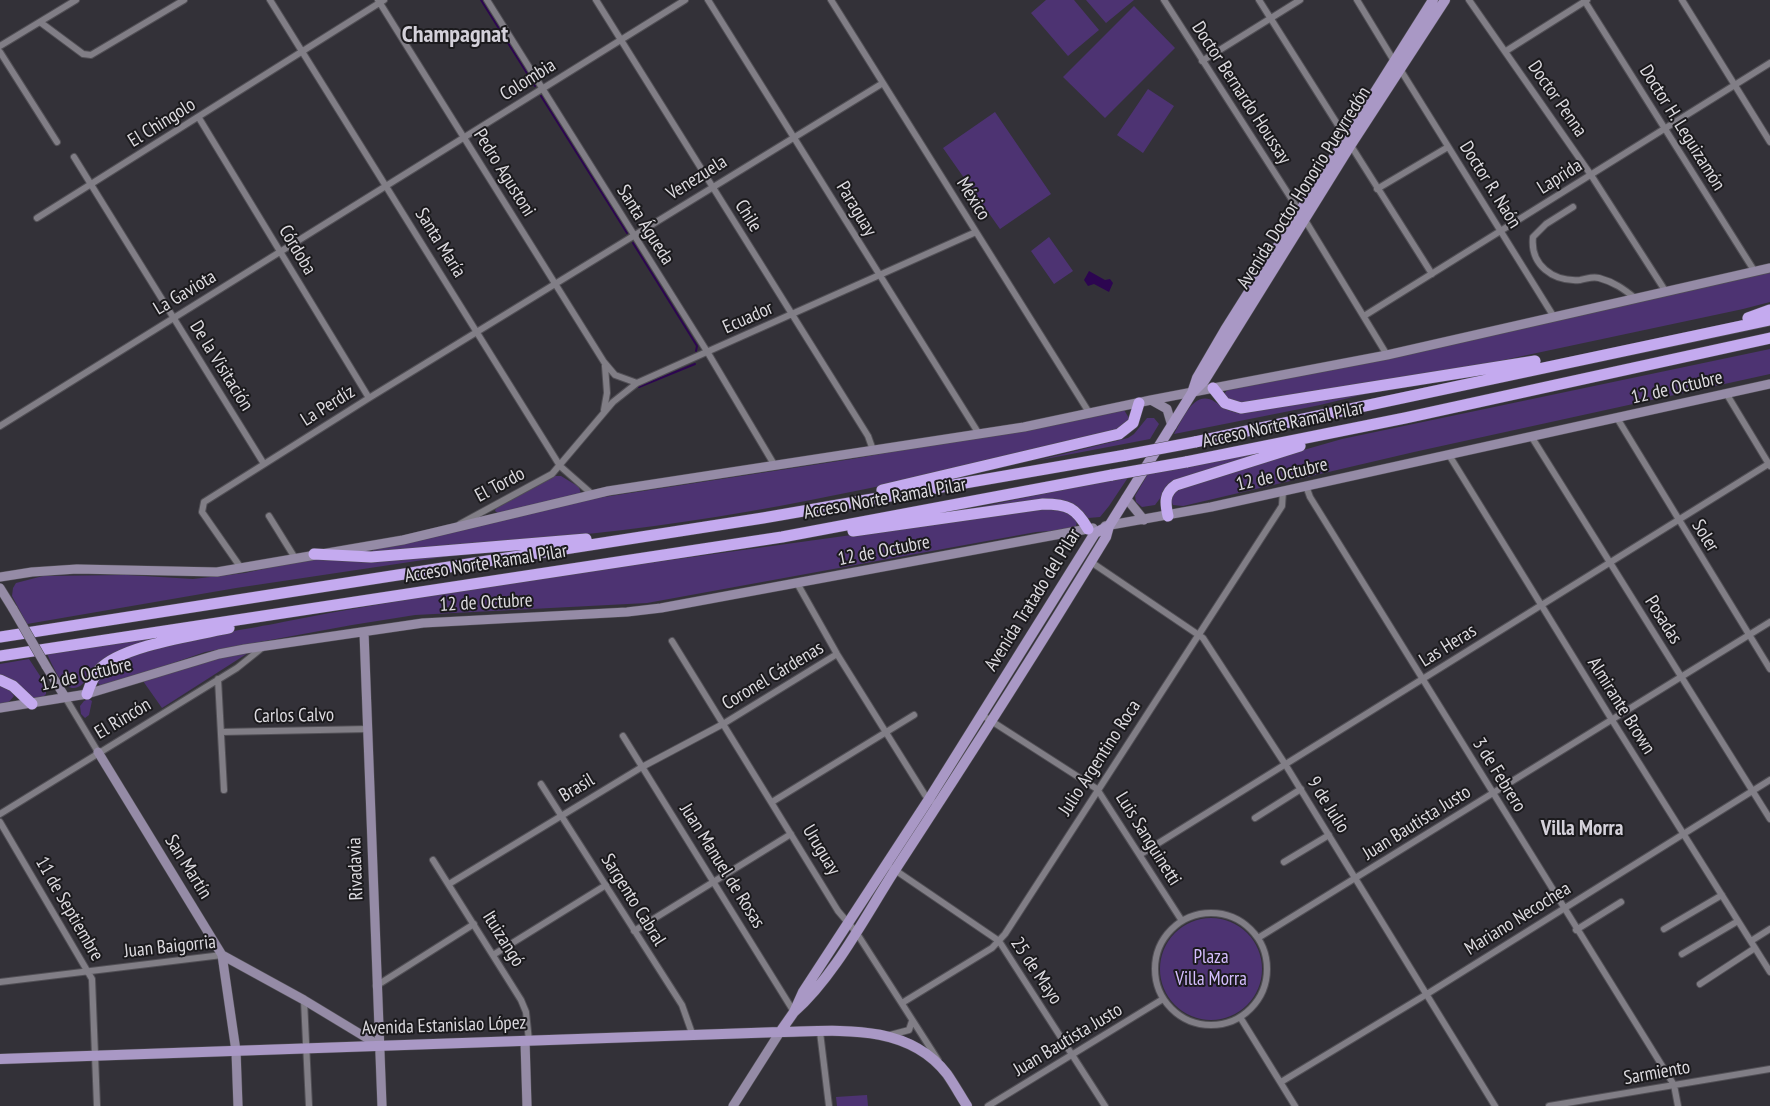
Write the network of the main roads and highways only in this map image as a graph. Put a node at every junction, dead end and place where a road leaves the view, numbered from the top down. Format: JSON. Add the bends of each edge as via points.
{"nodes":[{"id":1,"x":1433,"y":0,"type":"edge"},
{"id":2,"x":1445,"y":0,"type":"edge"},
{"id":3,"x":1397,"y":65,"type":"junction"},
{"id":4,"x":1347,"y":142,"type":"junction"},
{"id":5,"x":1770,"y":310,"type":"edge"},
{"id":6,"x":1770,"y":320,"type":"edge"},
{"id":7,"x":1711,"y":332,"type":"junction"},
{"id":8,"x":1770,"y":338,"type":"edge"},
{"id":9,"x":1770,"y":345,"type":"edge"},
{"id":10,"x":1717,"y":349,"type":"junction"},
{"id":11,"x":1616,"y":351,"type":"junction"},
{"id":12,"x":1213,"y":388,"type":"road end"},
{"id":13,"x":1192,"y":392,"type":"junction"},
{"id":14,"x":1139,"y":402,"type":"road end"},
{"id":15,"x":1405,"y":418,"type":"junction"},
{"id":16,"x":1168,"y":516,"type":"road end"},
{"id":17,"x":763,"y":518,"type":"junction"},
{"id":18,"x":1109,"y":526,"type":"junction"},
{"id":19,"x":1088,"y":529,"type":"road end"},
{"id":20,"x":782,"y":536,"type":"junction"},
{"id":21,"x":633,"y":538,"type":"junction"},
{"id":22,"x":314,"y":554,"type":"road end"},
{"id":23,"x":306,"y":609,"type":"junction"},
{"id":24,"x":0,"y":637,"type":"edge"},
{"id":25,"x":0,"y":656,"type":"edge"},
{"id":26,"x":0,"y":680,"type":"edge"},
{"id":27,"x":87,"y":694,"type":"road end"},
{"id":28,"x":32,"y":704,"type":"road end"},
{"id":29,"x":934,"y":802,"type":"junction"},
{"id":30,"x":780,"y":1032,"type":"junction"},
{"id":31,"x":889,"y":1036,"type":"joint"},
{"id":32,"x":0,"y":1059,"type":"edge"},
{"id":33,"x":967,"y":1106,"type":"edge"}],
"edges":[{"from":1,"to":3,"type":"main road","name":"Avenida Doctor Honorio Pueyrredón"},
{"from":2,"to":3,"type":"main road","name":"Avenida Doctor Honorio Pueyrredón"},
{"from":3,"to":4,"type":"main road","name":"Avenida Doctor Honorio Pueyrredón"},
{"from":4,"to":13,"type":"main road","name":"Avenida Doctor Honorio Pueyrredón","via":[[1299,210],[1224,330]]},
{"from":4,"to":13,"type":"main road","name":"Avenida Doctor Honorio Pueyrredón","via":[[1305,220],[1204,381]]},
{"from":5,"to":7,"type":"highway"},
{"from":6,"to":7,"type":"highway","name":"Acceso Norte Ramal Pilar"},
{"from":7,"to":11,"type":"highway","name":"Acceso Norte Ramal Pilar"},
{"from":8,"to":10,"type":"highway","name":"Acceso Norte Ramal Pilar"},
{"from":9,"to":10,"type":"highway"},
{"from":10,"to":15,"type":"highway","name":"Acceso Norte Ramal Pilar"},
{"from":11,"to":12,"type":"highway","via":[[1241,408],[1225,403]]},
{"from":11,"to":17,"type":"highway","name":"Acceso Norte Ramal Pilar","bridge":true,"via":[[1195,442]]},
{"from":13,"to":18,"type":"main road","name":"Avenida Doctor Honorio Pueyrredón"},
{"from":14,"to":17,"type":"highway","via":[[1133,423],[1119,434]]},
{"from":15,"to":16,"type":"highway","via":[[1178,483],[1166,498]]},
{"from":15,"to":20,"type":"highway","name":"Acceso Norte Ramal Pilar","bridge":true},
{"from":17,"to":21,"type":"highway","name":"Acceso Norte Ramal Pilar"},
{"from":18,"to":29,"type":"main road","name":"Avenida Tratado del Pilar","via":[[1091,562],[991,721]]},
{"from":18,"to":29,"type":"main road","name":"Avenida Tratado del Pilar","via":[[1095,533],[982,715]]},
{"from":19,"to":20,"type":"highway","via":[[1072,509],[1058,504],[1043,504],[849,531]]},
{"from":20,"to":23,"type":"highway","name":"Acceso Norte Ramal Pilar"},
{"from":21,"to":22,"type":"highway","via":[[574,539],[371,557]]},
{"from":21,"to":24,"type":"highway","name":"Acceso Norte Ramal Pilar"},
{"from":23,"to":25,"type":"highway","name":"Acceso Norte Ramal Pilar"},
{"from":23,"to":27,"type":"highway","via":[[126,652],[99,669]]},
{"from":26,"to":28,"type":"highway","via":[[13,686]]},
{"from":29,"to":30,"type":"main road","name":"Avenida Tratado del Pilar","via":[[852,928],[803,992]]},
{"from":30,"to":31,"type":"main road","name":"Avenida Estanislao López","via":[[858,1032]]},
{"from":30,"to":32,"type":"main road","name":"Avenida Estanislao López"},
{"from":31,"to":33,"type":"main road","name":"Uruguay","via":[[918,1048],[946,1073]]}]}
